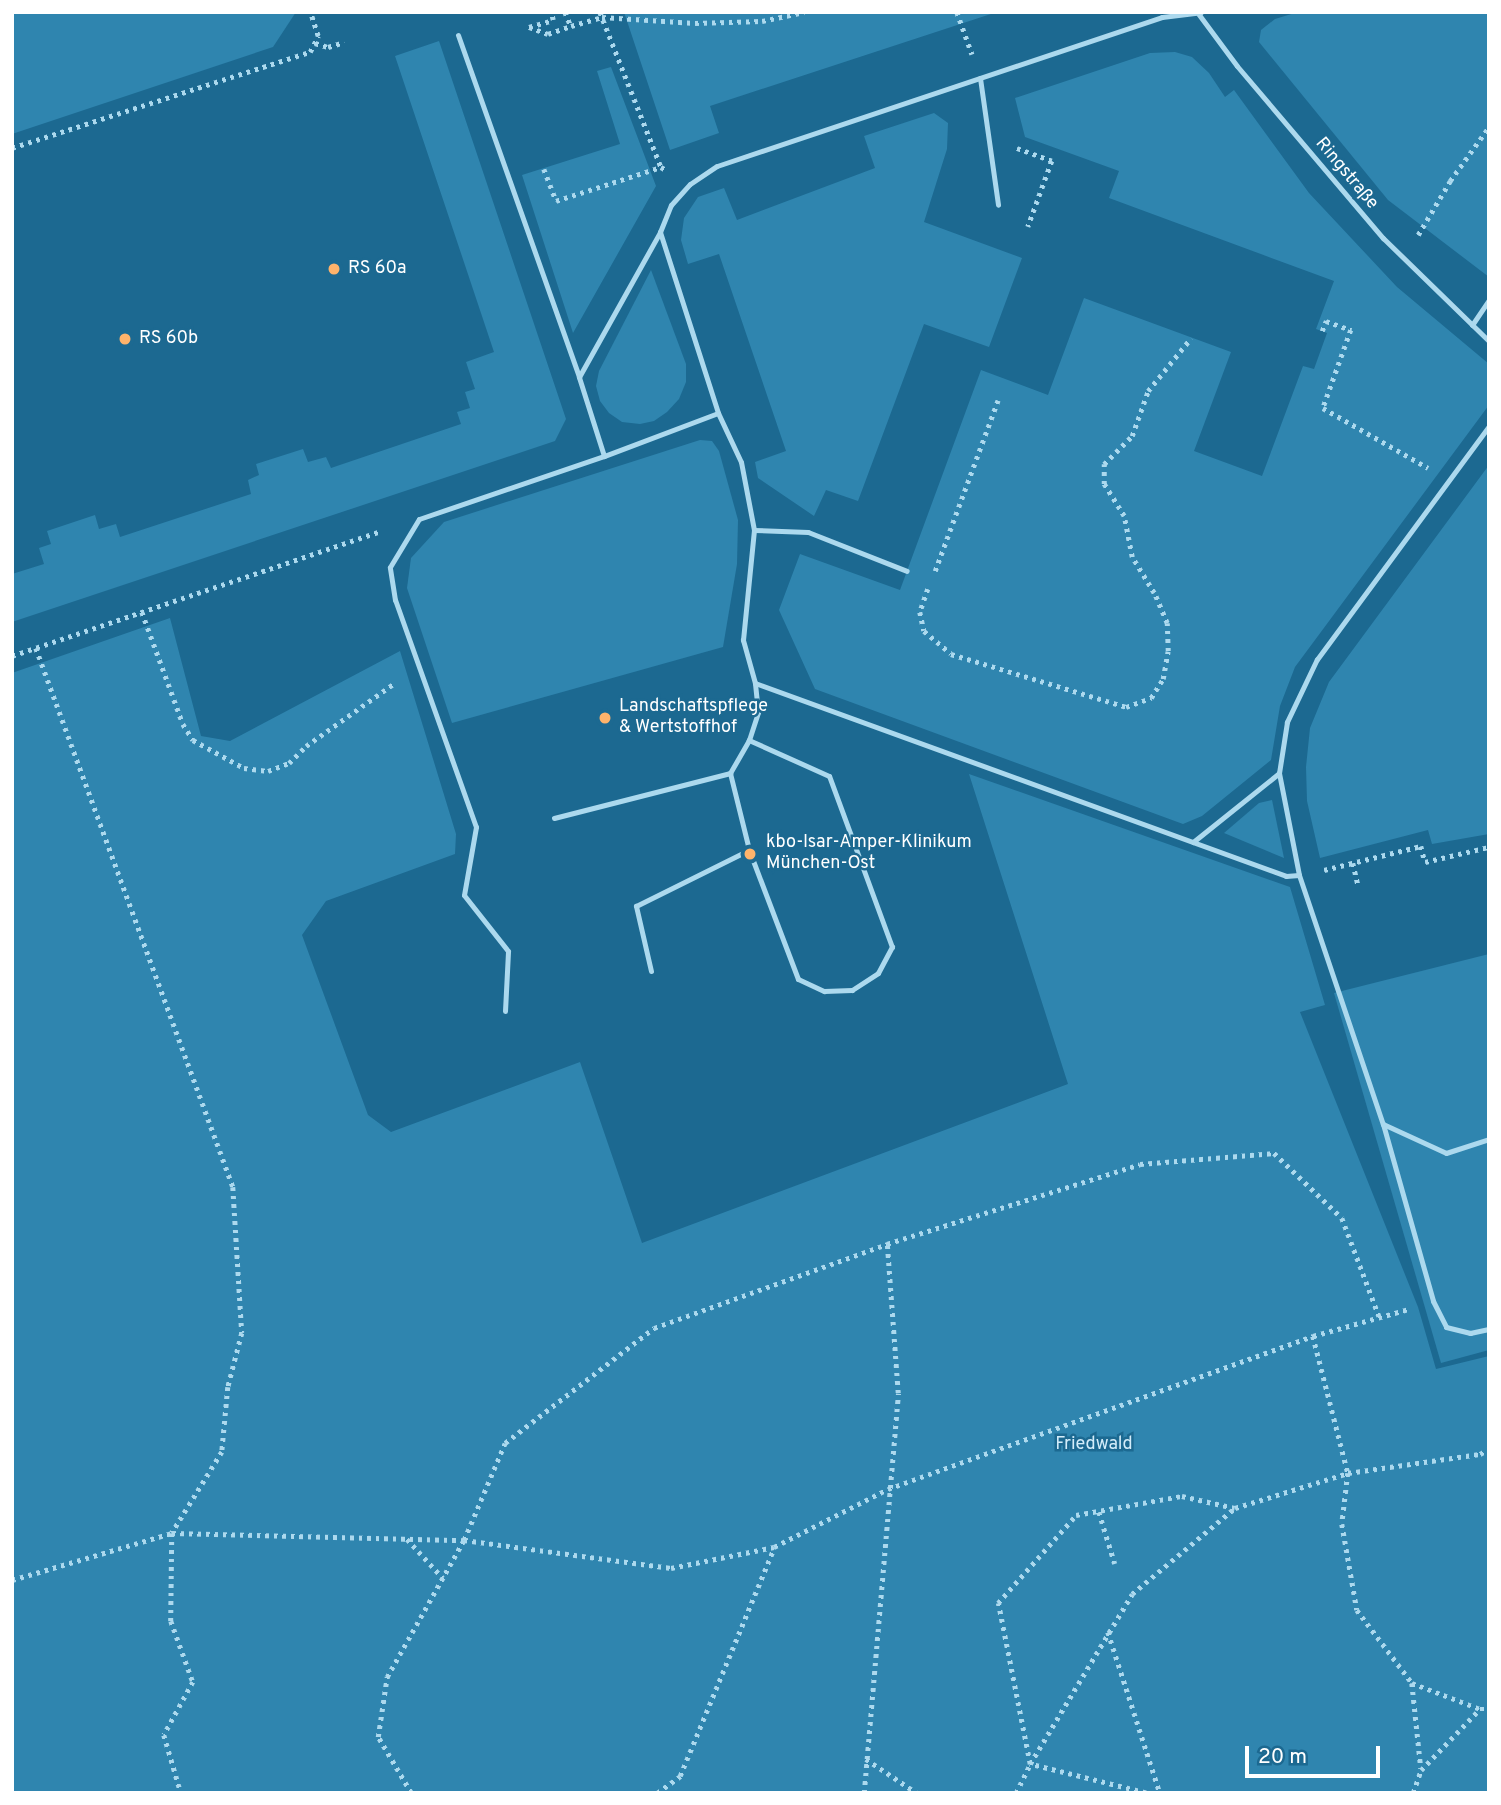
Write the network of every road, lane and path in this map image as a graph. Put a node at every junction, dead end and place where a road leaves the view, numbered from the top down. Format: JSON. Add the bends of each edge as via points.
{"nodes":[{"id":1,"x":310,"y":12,"type":"edge"},
{"id":2,"x":551,"y":12,"type":"edge"},
{"id":3,"x":565,"y":12,"type":"edge"},
{"id":4,"x":804,"y":12,"type":"edge"},
{"id":5,"x":957,"y":12,"type":"edge"},
{"id":6,"x":1198,"y":12,"type":"edge"},
{"id":7,"x":603,"y":14,"type":"edge"},
{"id":8,"x":570,"y":26,"type":"junction"},
{"id":9,"x":458,"y":35,"type":"dead end"},
{"id":10,"x":344,"y":42,"type":"dead end"},
{"id":11,"x":315,"y":43,"type":"junction"},
{"id":12,"x":980,"y":78,"type":"junction"},
{"id":13,"x":1489,"y":127,"type":"edge"},
{"id":14,"x":1012,"y":145,"type":"dead end"},
{"id":15,"x":12,"y":148,"type":"edge"},
{"id":16,"x":661,"y":167,"type":"junction"},
{"id":17,"x":544,"y":169,"type":"dead end"},
{"id":18,"x":690,"y":184,"type":"junction"},
{"id":19,"x":998,"y":205,"type":"dead end"},
{"id":20,"x":1032,"y":224,"type":"dead end"},
{"id":21,"x":660,"y":232,"type":"junction"},
{"id":22,"x":1412,"y":243,"type":"dead end"},
{"id":23,"x":1489,"y":300,"type":"edge"},
{"id":24,"x":1472,"y":325,"type":"junction"},
{"id":25,"x":1322,"y":331,"type":"dead end"},
{"id":26,"x":1191,"y":338,"type":"dead end"},
{"id":27,"x":1489,"y":341,"type":"edge"},
{"id":28,"x":579,"y":377,"type":"junction"},
{"id":29,"x":998,"y":400,"type":"dead end"},
{"id":30,"x":718,"y":414,"type":"junction"},
{"id":31,"x":1489,"y":426,"type":"edge"},
{"id":32,"x":604,"y":456,"type":"junction"},
{"id":33,"x":1450,"y":480,"type":"junction"},
{"id":34,"x":419,"y":519,"type":"junction"},
{"id":35,"x":754,"y":530,"type":"junction"},
{"id":36,"x":907,"y":571,"type":"dead end"},
{"id":37,"x":933,"y":574,"type":"dead end"},
{"id":38,"x":929,"y":587,"type":"dead end"},
{"id":39,"x":142,"y":612,"type":"junction"},
{"id":40,"x":36,"y":648,"type":"junction"},
{"id":41,"x":12,"y":656,"type":"edge"},
{"id":42,"x":421,"y":673,"type":"junction"},
{"id":43,"x":755,"y":683,"type":"junction"},
{"id":44,"x":749,"y":740,"type":"junction"},
{"id":45,"x":730,"y":773,"type":"junction"},
{"id":46,"x":1279,"y":773,"type":"junction"},
{"id":47,"x":554,"y":818,"type":"dead end"},
{"id":48,"x":1193,"y":842,"type":"junction"},
{"id":49,"x":1489,"y":846,"type":"edge"},
{"id":50,"x":749,"y":850,"type":"junction"},
{"id":51,"x":1318,"y":859,"type":"dead end"},
{"id":52,"x":1353,"y":863,"type":"junction"},
{"id":53,"x":1299,"y":875,"type":"junction"},
{"id":54,"x":1358,"y":885,"type":"dead end"},
{"id":55,"x":651,"y":971,"type":"dead end"},
{"id":56,"x":505,"y":1011,"type":"dead end"},
{"id":57,"x":1383,"y":1124,"type":"junction"},
{"id":58,"x":1489,"y":1139,"type":"edge"},
{"id":59,"x":887,"y":1244,"type":"junction"},
{"id":60,"x":1433,"y":1301,"type":"junction"},
{"id":61,"x":1379,"y":1316,"type":"junction"},
{"id":62,"x":1489,"y":1329,"type":"edge"},
{"id":63,"x":1313,"y":1336,"type":"junction"},
{"id":64,"x":1489,"y":1449,"type":"edge"},
{"id":65,"x":1348,"y":1473,"type":"junction"},
{"id":66,"x":888,"y":1489,"type":"junction"},
{"id":67,"x":1235,"y":1508,"type":"junction"},
{"id":68,"x":1099,"y":1512,"type":"junction"},
{"id":69,"x":172,"y":1533,"type":"junction"},
{"id":70,"x":406,"y":1538,"type":"junction"},
{"id":71,"x":464,"y":1540,"type":"junction"},
{"id":72,"x":774,"y":1547,"type":"junction"},
{"id":73,"x":1115,"y":1564,"type":"dead end"},
{"id":74,"x":443,"y":1578,"type":"junction"},
{"id":75,"x":12,"y":1580,"type":"edge"},
{"id":76,"x":1108,"y":1632,"type":"junction"},
{"id":77,"x":1412,"y":1683,"type":"junction"},
{"id":78,"x":1480,"y":1709,"type":"junction"},
{"id":79,"x":1489,"y":1709,"type":"edge"},
{"id":80,"x":866,"y":1759,"type":"junction"},
{"id":81,"x":1030,"y":1763,"type":"junction"},
{"id":82,"x":1421,"y":1770,"type":"junction"},
{"id":83,"x":181,"y":1793,"type":"edge"},
{"id":84,"x":411,"y":1793,"type":"edge"},
{"id":85,"x":657,"y":1793,"type":"edge"},
{"id":86,"x":864,"y":1793,"type":"edge"},
{"id":87,"x":917,"y":1793,"type":"edge"},
{"id":88,"x":1016,"y":1793,"type":"edge"},
{"id":89,"x":1146,"y":1793,"type":"edge"},
{"id":90,"x":1160,"y":1793,"type":"edge"},
{"id":91,"x":1413,"y":1793,"type":"edge"}],
"edges":[{"from":1,"to":11,"type":"path","via":[[318,36]]},
{"from":2,"to":8,"type":"path","via":[[553,20],[529,27],[548,34]]},
{"from":3,"to":8,"type":"path"},
{"from":4,"to":7,"type":"path","via":[[762,21],[695,23]]},
{"from":5,"to":12,"type":"path"},
{"from":6,"to":12,"type":"lane","via":[[1162,17]]},
{"from":6,"to":24,"type":"lane","name":"Ringstraße","via":[[1237,66],[1383,238]]},
{"from":7,"to":8,"type":"path"},
{"from":7,"to":16,"type":"path"},
{"from":9,"to":28,"type":"lane"},
{"from":10,"to":11,"type":"path","via":[[328,47]]},
{"from":11,"to":15,"type":"path","via":[[310,52]]},
{"from":12,"to":18,"type":"lane","via":[[717,166]]},
{"from":12,"to":19,"type":"lane"},
{"from":13,"to":22,"type":"path"},
{"from":14,"to":20,"type":"path","via":[[1052,161]]},
{"from":16,"to":17,"type":"path","via":[[556,201]]},
{"from":16,"to":18,"type":"path"},
{"from":18,"to":21,"type":"lane","via":[[671,205]]},
{"from":21,"to":28,"type":"lane"},
{"from":21,"to":30,"type":"lane"},
{"from":23,"to":24,"type":"lane"},
{"from":24,"to":27,"type":"lane","name":"Ringstraße"},
{"from":25,"to":33,"type":"path","via":[[1326,321],[1350,330],[1323,408]]},
{"from":26,"to":38,"type":"path","via":[[1148,391],[1132,436],[1104,464],[1104,484],[1124,516],[1132,557],[1167,623],[1163,679],[1151,698],[1126,707],[951,654],[924,631],[920,611]]},
{"from":28,"to":32,"type":"lane"},
{"from":29,"to":37,"type":"path"},
{"from":30,"to":32,"type":"lane"},
{"from":30,"to":35,"type":"lane","via":[[741,462]]},
{"from":31,"to":33,"type":"lane"},
{"from":32,"to":34,"type":"lane"},
{"from":33,"to":46,"type":"lane","via":[[1317,659],[1287,722]]},
{"from":34,"to":39,"type":"path"},
{"from":34,"to":42,"type":"lane","via":[[390,567],[395,600]]},
{"from":35,"to":36,"type":"lane","via":[[808,532]]},
{"from":35,"to":43,"type":"lane","via":[[743,640]]},
{"from":39,"to":40,"type":"path"},
{"from":39,"to":42,"type":"path","via":[[193,740],[244,768],[268,771],[289,762],[396,683]]},
{"from":40,"to":41,"type":"path"},
{"from":40,"to":69,"type":"path","via":[[233,1187],[242,1333],[228,1387],[222,1452]]},
{"from":42,"to":56,"type":"lane","via":[[476,827],[464,895],[508,951]]},
{"from":43,"to":44,"type":"lane","via":[[758,712]]},
{"from":43,"to":48,"type":"lane"},
{"from":44,"to":45,"type":"lane"},
{"from":44,"to":50,"type":"lane","via":[[829,776],[892,947],[878,973],[852,990],[824,992],[798,979]]},
{"from":45,"to":47,"type":"lane"},
{"from":45,"to":50,"type":"lane"},
{"from":46,"to":48,"type":"lane"},
{"from":46,"to":53,"type":"lane"},
{"from":48,"to":53,"type":"lane","via":[[1286,876]]},
{"from":49,"to":52,"type":"path","via":[[1425,862],[1421,846]]},
{"from":50,"to":55,"type":"lane","via":[[636,906]]},
{"from":51,"to":52,"type":"path","via":[[1321,870]]},
{"from":52,"to":54,"type":"path"},
{"from":53,"to":57,"type":"lane"},
{"from":57,"to":58,"type":"lane","via":[[1446,1153]]},
{"from":57,"to":60,"type":"lane"},
{"from":59,"to":61,"type":"path","via":[[1140,1164],[1274,1153],[1342,1218]]},
{"from":59,"to":66,"type":"path","via":[[898,1393]]},
{"from":59,"to":71,"type":"path","via":[[654,1328],[505,1443]]},
{"from":60,"to":61,"type":"path"},
{"from":60,"to":62,"type":"lane","via":[[1446,1327],[1470,1333]]},
{"from":61,"to":63,"type":"path"},
{"from":63,"to":65,"type":"path"},
{"from":63,"to":66,"type":"path"},
{"from":64,"to":65,"type":"path"},
{"from":65,"to":67,"type":"path"},
{"from":65,"to":77,"type":"path","via":[[1342,1524],[1357,1610]]},
{"from":66,"to":72,"type":"path"},
{"from":66,"to":80,"type":"path","via":[[880,1634]]},
{"from":67,"to":68,"type":"path","via":[[1182,1496]]},
{"from":67,"to":76,"type":"path","via":[[1132,1594]]},
{"from":68,"to":73,"type":"path"},
{"from":68,"to":81,"type":"path","via":[[1076,1515],[998,1603]]},
{"from":69,"to":70,"type":"path"},
{"from":69,"to":75,"type":"path"},
{"from":69,"to":83,"type":"path","via":[[171,1621],[193,1682],[164,1735]]},
{"from":70,"to":71,"type":"path"},
{"from":70,"to":74,"type":"path"},
{"from":71,"to":72,"type":"path","via":[[671,1568]]},
{"from":71,"to":74,"type":"path"},
{"from":72,"to":85,"type":"path","via":[[680,1776]]},
{"from":74,"to":84,"type":"path","via":[[387,1678],[378,1737]]},
{"from":76,"to":81,"type":"path"},
{"from":76,"to":90,"type":"path"},
{"from":77,"to":78,"type":"path"},
{"from":77,"to":82,"type":"path"},
{"from":78,"to":79,"type":"path"},
{"from":78,"to":82,"type":"path"},
{"from":80,"to":86,"type":"path"},
{"from":80,"to":87,"type":"path"},
{"from":81,"to":88,"type":"path"},
{"from":81,"to":89,"type":"path"},
{"from":82,"to":91,"type":"path"}]}
